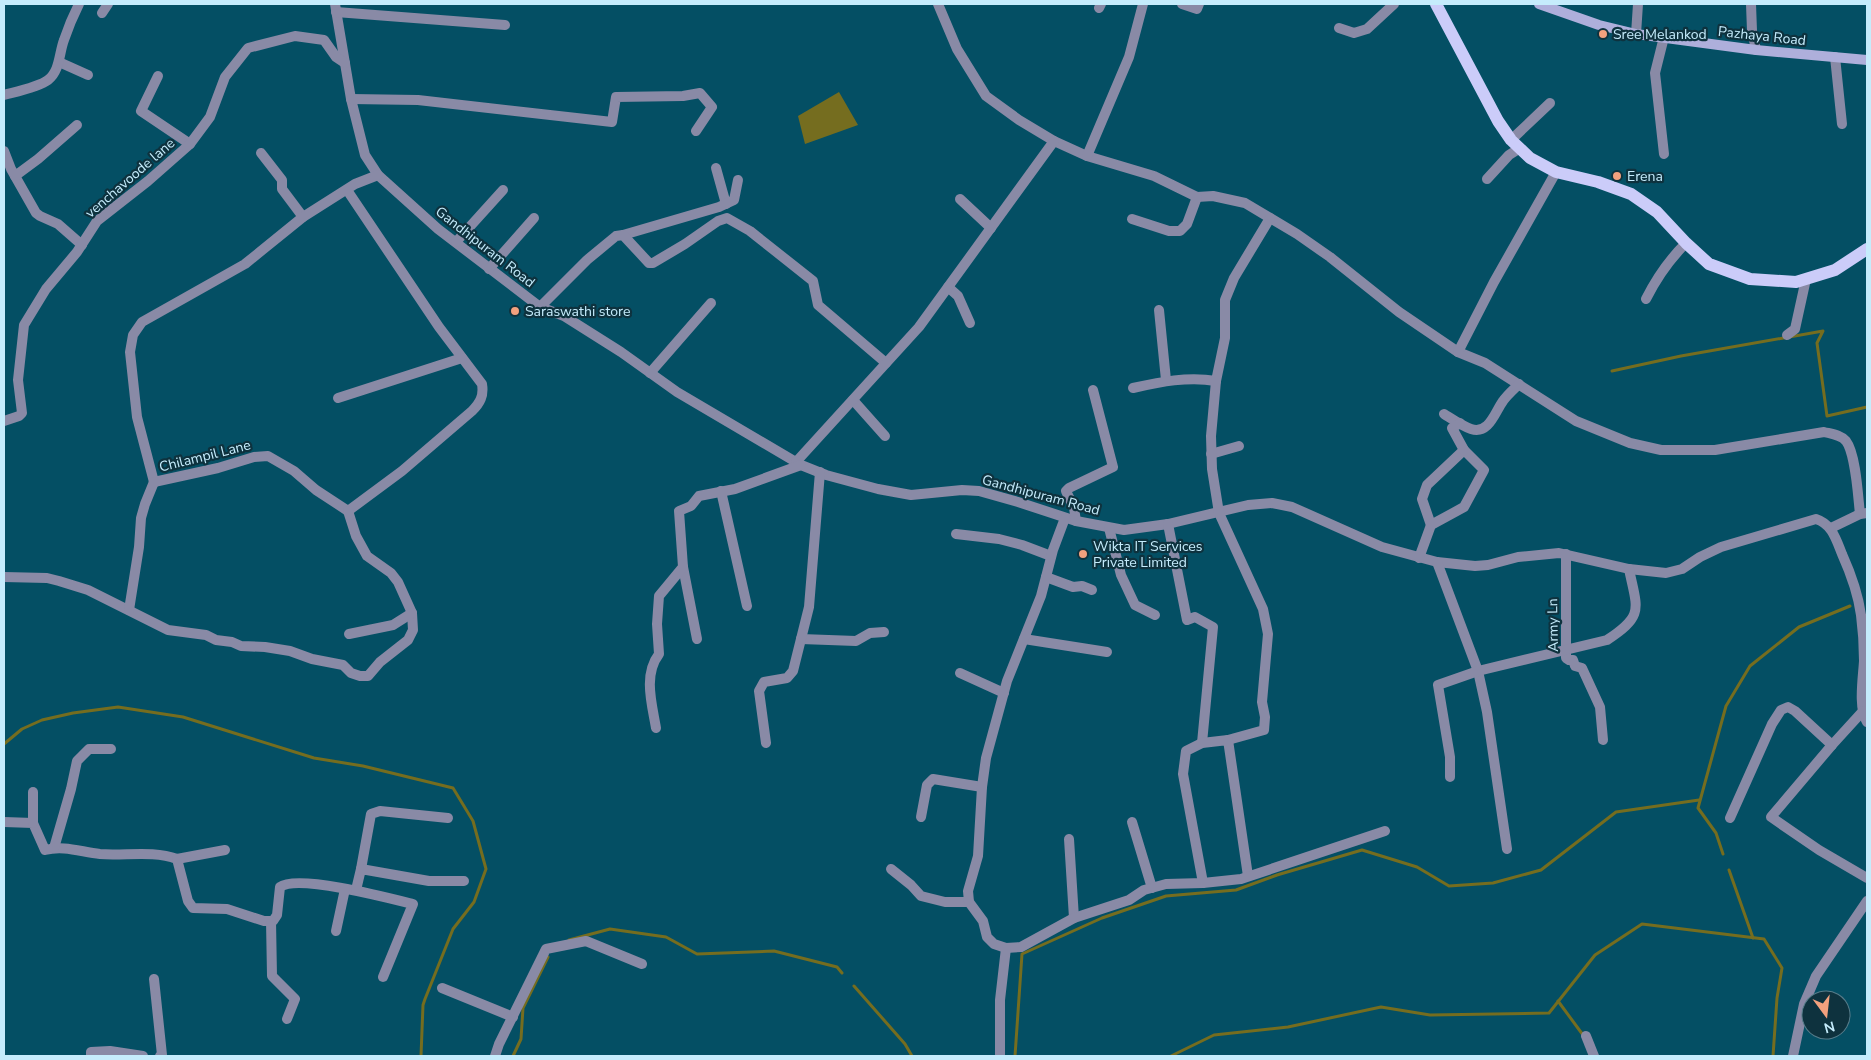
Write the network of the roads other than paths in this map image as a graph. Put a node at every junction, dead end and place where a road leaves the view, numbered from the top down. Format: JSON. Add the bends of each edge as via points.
{"nodes":[{"id":1,"x":79,"y":4,"type":"edge"},
{"id":2,"x":938,"y":4,"type":"edge"},
{"id":3,"x":1143,"y":4,"type":"edge"},
{"id":4,"x":1182,"y":4,"type":"edge"},
{"id":5,"x":1199,"y":4,"type":"edge"},
{"id":6,"x":1394,"y":4,"type":"edge"},
{"id":7,"x":1436,"y":4,"type":"edge"},
{"id":8,"x":1539,"y":4,"type":"edge"},
{"id":9,"x":1638,"y":4,"type":"edge"},
{"id":10,"x":1751,"y":4,"type":"edge"},
{"id":11,"x":336,"y":8,"type":"edge"},
{"id":12,"x":505,"y":25,"type":"dead end"},
{"id":13,"x":1339,"y":28,"type":"dead end"},
{"id":14,"x":1636,"y":34,"type":"junction"},
{"id":15,"x":1664,"y":37,"type":"junction"},
{"id":16,"x":1756,"y":50,"type":"junction"},
{"id":17,"x":1835,"y":57,"type":"junction"},
{"id":18,"x":1867,"y":60,"type":"edge"},
{"id":19,"x":59,"y":62,"type":"junction"},
{"id":20,"x":345,"y":63,"type":"junction"},
{"id":21,"x":88,"y":74,"type":"dead end"},
{"id":22,"x":158,"y":76,"type":"dead end"},
{"id":23,"x":4,"y":95,"type":"edge"},
{"id":24,"x":351,"y":100,"type":"junction"},
{"id":25,"x":1550,"y":103,"type":"dead end"},
{"id":26,"x":1842,"y":124,"type":"dead end"},
{"id":27,"x":77,"y":125,"type":"dead end"},
{"id":28,"x":696,"y":131,"type":"dead end"},
{"id":29,"x":1054,"y":141,"type":"junction"},
{"id":30,"x":190,"y":144,"type":"junction"},
{"id":31,"x":1515,"y":144,"type":"junction"},
{"id":32,"x":4,"y":151,"type":"edge"},
{"id":33,"x":261,"y":153,"type":"dead end"},
{"id":34,"x":1664,"y":154,"type":"dead end"},
{"id":35,"x":1087,"y":156,"type":"junction"},
{"id":36,"x":716,"y":168,"type":"dead end"},
{"id":37,"x":1556,"y":172,"type":"junction"},
{"id":38,"x":378,"y":175,"type":"junction"},
{"id":39,"x":15,"y":176,"type":"junction"},
{"id":40,"x":738,"y":180,"type":"dead end"},
{"id":41,"x":1487,"y":180,"type":"dead end"},
{"id":42,"x":347,"y":190,"type":"junction"},
{"id":43,"x":503,"y":190,"type":"dead end"},
{"id":44,"x":1197,"y":197,"type":"junction"},
{"id":45,"x":960,"y":199,"type":"dead end"},
{"id":46,"x":722,"y":206,"type":"junction"},
{"id":47,"x":303,"y":217,"type":"junction"},
{"id":48,"x":534,"y":218,"type":"dead end"},
{"id":49,"x":1270,"y":218,"type":"junction"},
{"id":50,"x":1132,"y":219,"type":"dead end"},
{"id":51,"x":722,"y":220,"type":"junction"},
{"id":52,"x":992,"y":228,"type":"junction"},
{"id":53,"x":622,"y":235,"type":"junction"},
{"id":54,"x":456,"y":242,"type":"junction"},
{"id":55,"x":1686,"y":243,"type":"junction"},
{"id":56,"x":82,"y":245,"type":"junction"},
{"id":57,"x":1867,"y":249,"type":"edge"},
{"id":58,"x":489,"y":269,"type":"junction"},
{"id":59,"x":1806,"y":279,"type":"junction"},
{"id":60,"x":948,"y":287,"type":"junction"},
{"id":61,"x":1646,"y":299,"type":"dead end"},
{"id":62,"x":711,"y":303,"type":"dead end"},
{"id":63,"x":540,"y":307,"type":"junction"},
{"id":64,"x":1159,"y":310,"type":"dead end"},
{"id":65,"x":970,"y":324,"type":"dead end"},
{"id":66,"x":1787,"y":335,"type":"dead end"},
{"id":67,"x":1458,"y":352,"type":"junction"},
{"id":68,"x":462,"y":358,"type":"junction"},
{"id":69,"x":886,"y":363,"type":"junction"},
{"id":70,"x":650,"y":373,"type":"junction"},
{"id":71,"x":1166,"y":380,"type":"junction"},
{"id":72,"x":1216,"y":380,"type":"junction"},
{"id":73,"x":1519,"y":384,"type":"junction"},
{"id":74,"x":1133,"y":388,"type":"dead end"},
{"id":75,"x":1093,"y":390,"type":"dead end"},
{"id":76,"x":338,"y":398,"type":"dead end"},
{"id":77,"x":853,"y":400,"type":"junction"},
{"id":78,"x":1444,"y":414,"type":"dead end"},
{"id":79,"x":4,"y":421,"type":"edge"},
{"id":80,"x":1460,"y":423,"type":"junction"},
{"id":81,"x":885,"y":436,"type":"dead end"},
{"id":82,"x":1239,"y":446,"type":"dead end"},
{"id":83,"x":1464,"y":450,"type":"junction"},
{"id":84,"x":1212,"y":454,"type":"junction"},
{"id":85,"x":799,"y":464,"type":"junction"},
{"id":86,"x":820,"y":472,"type":"junction"},
{"id":87,"x":154,"y":482,"type":"junction"},
{"id":88,"x":721,"y":491,"type":"junction"},
{"id":89,"x":348,"y":511,"type":"junction"},
{"id":90,"x":1219,"y":512,"type":"junction"},
{"id":91,"x":1864,"y":514,"type":"edge"},
{"id":92,"x":1065,"y":518,"type":"junction"},
{"id":93,"x":1076,"y":521,"type":"junction"},
{"id":94,"x":1168,"y":524,"type":"junction"},
{"id":95,"x":1431,"y":525,"type":"junction"},
{"id":96,"x":1109,"y":528,"type":"junction"},
{"id":97,"x":1831,"y":528,"type":"junction"},
{"id":98,"x":956,"y":534,"type":"dead end"},
{"id":99,"x":1566,"y":554,"type":"junction"},
{"id":100,"x":1051,"y":556,"type":"junction"},
{"id":101,"x":1419,"y":558,"type":"junction"},
{"id":102,"x":1437,"y":562,"type":"junction"},
{"id":103,"x":683,"y":567,"type":"junction"},
{"id":104,"x":1629,"y":569,"type":"junction"},
{"id":105,"x":4,"y":577,"type":"edge"},
{"id":106,"x":1046,"y":577,"type":"junction"},
{"id":107,"x":1092,"y":590,"type":"dead end"},
{"id":108,"x":747,"y":606,"type":"dead end"},
{"id":109,"x":129,"y":610,"type":"junction"},
{"id":110,"x":412,"y":613,"type":"junction"},
{"id":111,"x":1155,"y":614,"type":"dead end"},
{"id":112,"x":884,"y":632,"type":"dead end"},
{"id":113,"x":349,"y":634,"type":"dead end"},
{"id":114,"x":697,"y":639,"type":"dead end"},
{"id":115,"x":801,"y":639,"type":"junction"},
{"id":116,"x":1024,"y":639,"type":"junction"},
{"id":117,"x":1567,"y":650,"type":"junction"},
{"id":118,"x":1108,"y":652,"type":"dead end"},
{"id":119,"x":1478,"y":672,"type":"junction"},
{"id":120,"x":960,"y":673,"type":"dead end"},
{"id":121,"x":1004,"y":693,"type":"junction"},
{"id":122,"x":1866,"y":717,"type":"edge"},
{"id":123,"x":656,"y":728,"type":"dead end"},
{"id":124,"x":1228,"y":740,"type":"junction"},
{"id":125,"x":1603,"y":740,"type":"dead end"},
{"id":126,"x":766,"y":743,"type":"dead end"},
{"id":127,"x":1202,"y":743,"type":"junction"},
{"id":128,"x":1832,"y":745,"type":"junction"},
{"id":129,"x":111,"y":749,"type":"dead end"},
{"id":130,"x":1450,"y":777,"type":"dead end"},
{"id":131,"x":982,"y":786,"type":"junction"},
{"id":132,"x":33,"y":792,"type":"dead end"},
{"id":133,"x":921,"y":817,"type":"dead end"},
{"id":134,"x":448,"y":818,"type":"dead end"},
{"id":135,"x":1730,"y":818,"type":"dead end"},
{"id":136,"x":5,"y":822,"type":"edge"},
{"id":137,"x":1132,"y":822,"type":"dead end"},
{"id":138,"x":33,"y":823,"type":"junction"},
{"id":139,"x":1384,"y":831,"type":"dead end"},
{"id":140,"x":1069,"y":839,"type":"dead end"},
{"id":141,"x":54,"y":848,"type":"junction"},
{"id":142,"x":1507,"y":849,"type":"dead end"},
{"id":143,"x":225,"y":850,"type":"dead end"},
{"id":144,"x":177,"y":859,"type":"junction"},
{"id":145,"x":891,"y":869,"type":"dead end"},
{"id":146,"x":361,"y":870,"type":"junction"},
{"id":147,"x":1248,"y":876,"type":"junction"},
{"id":148,"x":1867,"y":878,"type":"edge"},
{"id":149,"x":464,"y":881,"type":"dead end"},
{"id":150,"x":1203,"y":883,"type":"junction"},
{"id":151,"x":1152,"y":888,"type":"junction"},
{"id":152,"x":350,"y":890,"type":"junction"},
{"id":153,"x":1867,"y":901,"type":"edge"},
{"id":154,"x":969,"y":902,"type":"junction"},
{"id":155,"x":1074,"y":918,"type":"junction"},
{"id":156,"x":271,"y":921,"type":"junction"},
{"id":157,"x":336,"y":931,"type":"dead end"},
{"id":158,"x":1006,"y":948,"type":"junction"},
{"id":159,"x":642,"y":964,"type":"dead end"},
{"id":160,"x":383,"y":977,"type":"dead end"},
{"id":161,"x":154,"y":979,"type":"dead end"},
{"id":162,"x":442,"y":988,"type":"dead end"},
{"id":163,"x":513,"y":1017,"type":"junction"},
{"id":164,"x":288,"y":1019,"type":"dead end"},
{"id":165,"x":1586,"y":1036,"type":"dead end"},
{"id":166,"x":91,"y":1056,"type":"edge"},
{"id":167,"x":143,"y":1056,"type":"edge"},
{"id":168,"x":160,"y":1056,"type":"edge"},
{"id":169,"x":495,"y":1056,"type":"edge"},
{"id":170,"x":1000,"y":1056,"type":"edge"},
{"id":171,"x":1594,"y":1056,"type":"edge"},
{"id":172,"x":1793,"y":1056,"type":"edge"}],
"edges":[{"from":1,"to":19,"type":"street","via":[[63,42]]},
{"from":2,"to":29,"type":"street","via":[[957,49],[986,96]]},
{"from":3,"to":35,"type":"street","via":[[1129,57]]},
{"from":4,"to":5,"type":"street","via":[[1197,8]]},
{"from":6,"to":13,"type":"street","via":[[1367,29],[1354,33]]},
{"from":7,"to":31,"type":"main road","via":[[1498,121]]},
{"from":8,"to":14,"type":"street","name":"Pazhaya Road"},
{"from":9,"to":14,"type":"street"},
{"from":10,"to":16,"type":"street"},
{"from":11,"to":12,"type":"street"},
{"from":11,"to":20,"type":"street","name":"Gandhipuram Road"},
{"from":14,"to":15,"type":"street","name":"Pazhaya Road"},
{"from":15,"to":16,"type":"street","name":"Pazhaya Road"},
{"from":15,"to":34,"type":"street","via":[[1655,73]]},
{"from":16,"to":17,"type":"street","name":"Pazhaya Road"},
{"from":17,"to":18,"type":"street","name":"Pazhaya Road"},
{"from":17,"to":26,"type":"street"},
{"from":19,"to":21,"type":"street"},
{"from":19,"to":23,"type":"street","via":[[48,80]]},
{"from":20,"to":24,"type":"street","name":"Gandhipuram Road"},
{"from":20,"to":30,"type":"street","name":"venchavoode lane","via":[[336,57],[324,40],[295,36],[248,48],[225,77],[210,116]]},
{"from":22,"to":30,"type":"street","via":[[141,111]]},
{"from":24,"to":28,"type":"street","via":[[418,100],[612,122],[616,97],[700,93],[712,107]]},
{"from":24,"to":38,"type":"street","name":"Gandhipuram Road","via":[[365,155]]},
{"from":25,"to":31,"type":"street"},
{"from":27,"to":39,"type":"street"},
{"from":29,"to":35,"type":"street"},
{"from":29,"to":52,"type":"street"},
{"from":30,"to":56,"type":"street","name":"venchavoode lane","via":[[97,221]]},
{"from":31,"to":37,"type":"main road","via":[[1530,158]]},
{"from":31,"to":41,"type":"street"},
{"from":32,"to":39,"type":"street"},
{"from":33,"to":47,"type":"street","via":[[282,180],[282,189]]},
{"from":35,"to":44,"type":"street","via":[[1154,176]]},
{"from":36,"to":46,"type":"street"},
{"from":37,"to":55,"type":"main road","via":[[1631,194],[1657,212]]},
{"from":37,"to":67,"type":"street"},
{"from":38,"to":42,"type":"street","name":"Chilampil Lane"},
{"from":38,"to":54,"type":"street","name":"Gandhipuram Road"},
{"from":39,"to":56,"type":"street","via":[[38,215],[58,224]]},
{"from":40,"to":46,"type":"street","via":[[734,200]]},
{"from":42,"to":47,"type":"street","name":"Chilampil Lane"},
{"from":42,"to":68,"type":"street"},
{"from":43,"to":54,"type":"street"},
{"from":44,"to":49,"type":"street","via":[[1213,196],[1245,203]]},
{"from":44,"to":50,"type":"street","via":[[1187,224],[1180,231],[1169,231]]},
{"from":45,"to":52,"type":"street"},
{"from":46,"to":51,"type":"street"},
{"from":46,"to":53,"type":"street"},
{"from":47,"to":87,"type":"street","name":"Chilampil Lane","via":[[246,264],[142,322],[133,335],[130,352],[137,416]]},
{"from":48,"to":58,"type":"street"},
{"from":49,"to":67,"type":"street","via":[[1330,257],[1399,312]]},
{"from":49,"to":72,"type":"street","via":[[1234,278],[1225,300],[1225,338]]},
{"from":51,"to":53,"type":"street","via":[[653,263],[649,263]]},
{"from":51,"to":69,"type":"street","via":[[727,218],[750,231],[801,270],[813,281],[818,305]]},
{"from":52,"to":60,"type":"street"},
{"from":53,"to":63,"type":"street","via":[[610,240]]},
{"from":54,"to":58,"type":"street","name":"Gandhipuram Road"},
{"from":55,"to":59,"type":"main road","via":[[1709,264],[1750,279],[1796,282]]},
{"from":55,"to":61,"type":"street","via":[[1670,259]]},
{"from":56,"to":79,"type":"street","name":"venchavoode lane","via":[[46,289],[24,325],[18,380],[22,412],[20,416]]},
{"from":57,"to":59,"type":"main road","via":[[1835,270]]},
{"from":58,"to":63,"type":"street","name":"Gandhipuram Road"},
{"from":59,"to":66,"type":"street","via":[[1795,329]]},
{"from":60,"to":65,"type":"street","via":[[958,296]]},
{"from":60,"to":69,"type":"street","via":[[919,327]]},
{"from":62,"to":70,"type":"street"},
{"from":63,"to":70,"type":"street","name":"Gandhipuram Road","via":[[564,316]]},
{"from":64,"to":71,"type":"street"},
{"from":67,"to":73,"type":"street"},
{"from":68,"to":76,"type":"street"},
{"from":68,"to":89,"type":"street","via":[[482,384],[479,403],[402,471]]},
{"from":69,"to":77,"type":"street"},
{"from":70,"to":85,"type":"street","name":"Gandhipuram Road"},
{"from":71,"to":72,"type":"street"},
{"from":71,"to":74,"type":"street"},
{"from":72,"to":84,"type":"street"},
{"from":73,"to":80,"type":"street","via":[[1503,400],[1484,428],[1471,429]]},
{"from":73,"to":91,"type":"street","via":[[1576,421],[1630,443],[1661,450],[1715,450],[1824,432],[1837,435],[1846,441],[1851,452]]},
{"from":75,"to":93,"type":"street","via":[[1113,467],[1068,488],[1066,491]]},
{"from":77,"to":81,"type":"street"},
{"from":77,"to":85,"type":"street"},
{"from":78,"to":80,"type":"street"},
{"from":80,"to":83,"type":"street","via":[[1452,428]]},
{"from":82,"to":84,"type":"street"},
{"from":83,"to":95,"type":"street","via":[[1427,484],[1422,499]]},
{"from":83,"to":95,"type":"street","via":[[1484,470],[1464,507]]},
{"from":84,"to":90,"type":"street"},
{"from":85,"to":86,"type":"street","name":"Gandhipuram Road"},
{"from":85,"to":88,"type":"street","via":[[752,483]]},
{"from":86,"to":92,"type":"street","name":"Gandhipuram Road","via":[[911,495],[979,491]]},
{"from":86,"to":115,"type":"street","via":[[813,572]]},
{"from":87,"to":89,"type":"street","name":"Chilampil Lane","via":[[268,456]]},
{"from":87,"to":109,"type":"street","via":[[141,518]]},
{"from":88,"to":103,"type":"street","via":[[700,496],[691,506],[679,511]]},
{"from":88,"to":108,"type":"street"},
{"from":89,"to":110,"type":"street","via":[[366,556],[392,573]]},
{"from":90,"to":94,"type":"street","name":"Gandhipuram Road"},
{"from":90,"to":101,"type":"street","name":"Gandhipuram Road","via":[[1256,504],[1292,507],[1382,547]]},
{"from":90,"to":124,"type":"street","via":[[1262,609],[1268,634],[1262,702],[1264,730]]},
{"from":91,"to":97,"type":"street"},
{"from":92,"to":93,"type":"street","name":"Gandhipuram Road"},
{"from":92,"to":100,"type":"street"},
{"from":93,"to":96,"type":"street","name":"Gandhipuram Road"},
{"from":94,"to":96,"type":"street","name":"Gandhipuram Road","via":[[1124,530]]},
{"from":94,"to":127,"type":"street","via":[[1187,620],[1195,617],[1212,627]]},
{"from":95,"to":101,"type":"street"},
{"from":96,"to":111,"type":"street","via":[[1121,575],[1135,604]]},
{"from":97,"to":104,"type":"street","name":"Gandhipuram Road","via":[[1816,519],[1722,547],[1682,569],[1666,573]]},
{"from":97,"to":122,"type":"street","via":[[1855,584],[1861,614]]},
{"from":98,"to":100,"type":"street","via":[[1000,539]]},
{"from":99,"to":102,"type":"street","name":"Gandhipuram Road","via":[[1540,553],[1476,566]]},
{"from":99,"to":104,"type":"street","name":"Gandhipuram Road"},
{"from":99,"to":117,"type":"street","name":"Army Ln"},
{"from":100,"to":106,"type":"street"},
{"from":101,"to":102,"type":"street","name":"Gandhipuram Road"},
{"from":102,"to":119,"type":"street"},
{"from":103,"to":114,"type":"street"},
{"from":103,"to":123,"type":"street","via":[[659,596],[659,654],[652,663],[649,689]]},
{"from":104,"to":117,"type":"street","via":[[1637,609],[1632,621],[1607,640]]},
{"from":105,"to":109,"type":"street","via":[[59,581],[88,590]]},
{"from":106,"to":107,"type":"street","via":[[1072,587]]},
{"from":106,"to":116,"type":"street"},
{"from":109,"to":110,"type":"street","via":[[168,630],[206,635],[241,646],[290,651],[343,665],[360,676],[368,676],[408,640],[413,630]]},
{"from":110,"to":113,"type":"street","via":[[393,625]]},
{"from":112,"to":115,"type":"street","via":[[870,632],[856,640]]},
{"from":115,"to":126,"type":"street","via":[[793,671],[787,678],[764,682],[759,692]]},
{"from":116,"to":118,"type":"street"},
{"from":116,"to":121,"type":"street"},
{"from":117,"to":119,"type":"street"},
{"from":117,"to":125,"type":"street","name":"Army Ln","via":[[1566,658],[1582,668],[1600,707]]},
{"from":119,"to":130,"type":"street","via":[[1438,684],[1450,757]]},
{"from":119,"to":142,"type":"street"},
{"from":120,"to":121,"type":"street"},
{"from":121,"to":131,"type":"street","via":[[986,758]]},
{"from":122,"to":128,"type":"street"},
{"from":124,"to":127,"type":"street"},
{"from":124,"to":147,"type":"street"},
{"from":127,"to":150,"type":"street","via":[[1186,751],[1183,774]]},
{"from":128,"to":135,"type":"street","via":[[1795,711],[1788,707],[1781,710]]},
{"from":128,"to":148,"type":"street","via":[[1770,817]]},
{"from":129,"to":141,"type":"street","via":[[89,749],[77,760]]},
{"from":131,"to":133,"type":"street","via":[[933,778],[927,784]]},
{"from":131,"to":154,"type":"street","via":[[978,856],[968,891]]},
{"from":132,"to":138,"type":"street"},
{"from":134,"to":146,"type":"street","via":[[380,811],[371,814]]},
{"from":136,"to":138,"type":"street"},
{"from":137,"to":151,"type":"street"},
{"from":138,"to":141,"type":"street","via":[[45,850]]},
{"from":139,"to":147,"type":"street"},
{"from":140,"to":155,"type":"street"},
{"from":141,"to":144,"type":"street","via":[[99,854],[166,855]]},
{"from":143,"to":144,"type":"street"},
{"from":144,"to":156,"type":"street","via":[[188,901],[193,908],[227,909]]},
{"from":145,"to":154,"type":"street","via":[[921,896],[945,902]]},
{"from":146,"to":149,"type":"street","via":[[429,881]]},
{"from":146,"to":152,"type":"street"},
{"from":147,"to":150,"type":"street"},
{"from":150,"to":151,"type":"street","via":[[1166,884]]},
{"from":151,"to":155,"type":"street","via":[[1129,900]]},
{"from":152,"to":156,"type":"street","via":[[285,883],[280,887],[277,915]]},
{"from":152,"to":157,"type":"street"},
{"from":152,"to":160,"type":"street","via":[[413,904]]},
{"from":153,"to":172,"type":"street","via":[[1816,976],[1804,1004]]},
{"from":154,"to":158,"type":"street","via":[[983,921],[987,937],[994,944]]},
{"from":155,"to":158,"type":"street","via":[[1021,947]]},
{"from":156,"to":164,"type":"street","via":[[272,976],[295,999]]},
{"from":158,"to":170,"type":"street","via":[[1000,1000]]},
{"from":159,"to":163,"type":"street","via":[[586,941],[546,949]]},
{"from":161,"to":168,"type":"street"},
{"from":162,"to":163,"type":"street"},
{"from":163,"to":169,"type":"street"},
{"from":165,"to":171,"type":"street"},
{"from":166,"to":167,"type":"street","via":[[91,1052]]}]}
